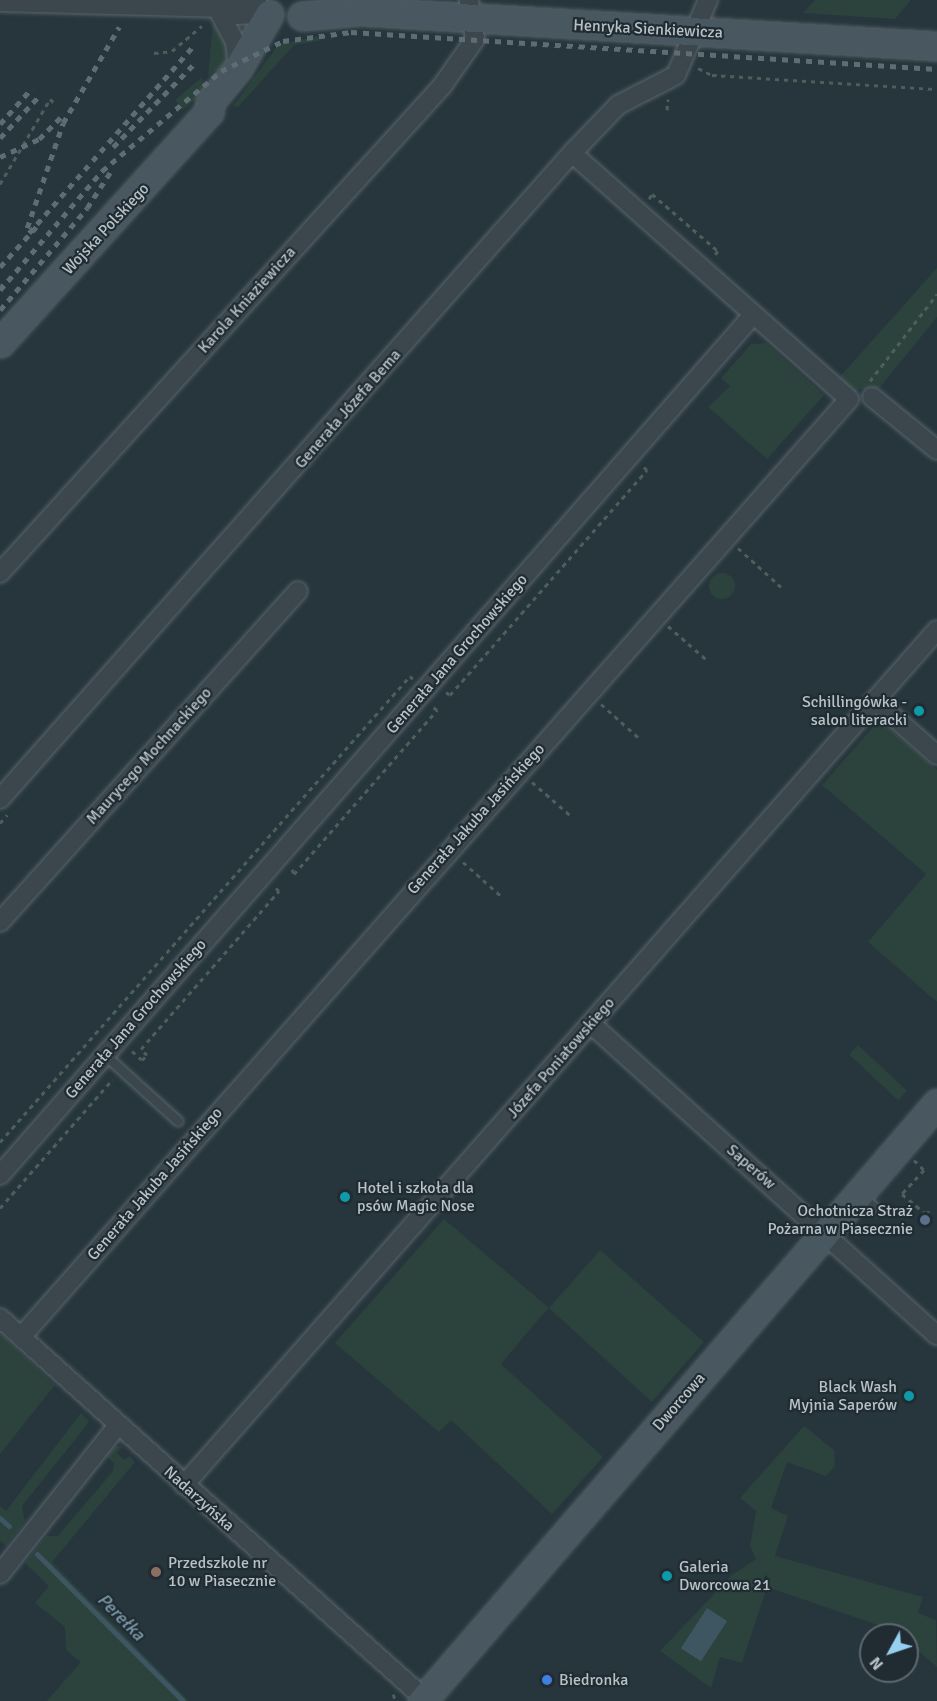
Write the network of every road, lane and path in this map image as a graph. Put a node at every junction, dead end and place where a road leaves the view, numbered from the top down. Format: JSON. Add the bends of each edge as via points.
{"nodes":[{"id":1,"x":708,"y":0,"type":"edge"},
{"id":2,"x":0,"y":2,"type":"edge"},
{"id":3,"x":221,"y":8,"type":"junction"},
{"id":4,"x":287,"y":8,"type":"edge"},
{"id":5,"x":470,"y":9,"type":"edge"},
{"id":6,"x":202,"y":26,"type":"dead end"},
{"id":7,"x":698,"y":32,"type":"junction"},
{"id":8,"x":937,"y":46,"type":"edge"},
{"id":9,"x":154,"y":53,"type":"dead end"},
{"id":10,"x":697,"y":67,"type":"dead end"},
{"id":11,"x":238,"y":68,"type":"junction"},
{"id":12,"x":937,"y":89,"type":"edge"},
{"id":13,"x":56,"y":104,"type":"dead end"},
{"id":14,"x":209,"y":112,"type":"junction"},
{"id":15,"x":572,"y":153,"type":"junction"},
{"id":16,"x":0,"y":184,"type":"edge"},
{"id":17,"x":0,"y":284,"type":"edge"},
{"id":18,"x":6,"y":289,"type":"dead end"},
{"id":19,"x":937,"y":294,"type":"edge"},
{"id":20,"x":753,"y":315,"type":"junction"},
{"id":21,"x":0,"y":343,"type":"edge"},
{"id":22,"x":869,"y":392,"type":"joint"},
{"id":23,"x":937,"y":450,"type":"edge"},
{"id":24,"x":642,"y":465,"type":"dead end"},
{"id":25,"x":731,"y":542,"type":"dead end"},
{"id":26,"x":0,"y":573,"type":"edge"},
{"id":27,"x":781,"y":587,"type":"dead end"},
{"id":28,"x":298,"y":591,"type":"dead end"},
{"id":29,"x":662,"y":620,"type":"dead end"},
{"id":30,"x":937,"y":630,"type":"edge"},
{"id":31,"x":708,"y":661,"type":"dead end"},
{"id":32,"x":593,"y":697,"type":"dead end"},
{"id":33,"x":875,"y":701,"type":"junction"},
{"id":34,"x":640,"y":739,"type":"dead end"},
{"id":35,"x":937,"y":755,"type":"edge"},
{"id":36,"x":525,"y":774,"type":"dead end"},
{"id":37,"x":0,"y":799,"type":"edge"},
{"id":38,"x":571,"y":816,"type":"dead end"},
{"id":39,"x":455,"y":854,"type":"dead end"},
{"id":40,"x":284,"y":870,"type":"dead end"},
{"id":41,"x":279,"y":876,"type":"dead end"},
{"id":42,"x":502,"y":897,"type":"dead end"},
{"id":43,"x":0,"y":922,"type":"edge"},
{"id":44,"x":591,"y":1024,"type":"junction"},
{"id":45,"x":105,"y":1056,"type":"junction"},
{"id":46,"x":128,"y":1060,"type":"dead end"},
{"id":47,"x":115,"y":1077,"type":"dead end"},
{"id":48,"x":937,"y":1103,"type":"edge"},
{"id":49,"x":178,"y":1121,"type":"dead end"},
{"id":50,"x":909,"y":1157,"type":"dead end"},
{"id":51,"x":0,"y":1175,"type":"edge"},
{"id":52,"x":0,"y":1209,"type":"edge"},
{"id":53,"x":930,"y":1210,"type":"dead end"},
{"id":54,"x":826,"y":1232,"type":"junction"},
{"id":55,"x":0,"y":1318,"type":"edge"},
{"id":56,"x":937,"y":1335,"type":"edge"},
{"id":57,"x":21,"y":1337,"type":"junction"},
{"id":58,"x":118,"y":1425,"type":"junction"},
{"id":59,"x":184,"y":1485,"type":"junction"},
{"id":60,"x":0,"y":1574,"type":"edge"},
{"id":61,"x":425,"y":1700,"type":"edge"}],
"edges":[{"from":1,"to":7,"type":"street","name":"Generała Józefa Bema"},
{"from":2,"to":3,"type":"street","name":"Henryka Sienkiewicza"},
{"from":3,"to":4,"type":"street","name":"Henryka Sienkiewicza","via":[[234,15]]},
{"from":3,"to":11,"type":"street","via":[[235,42]]},
{"from":4,"to":5,"type":"street","name":"Henryka Sienkiewicza","via":[[347,3],[360,11]]},
{"from":4,"to":11,"type":"street","name":"Wojska Polskiego"},
{"from":4,"to":14,"type":"street","name":"Wojska Polskiego","via":[[237,94],[220,111]]},
{"from":5,"to":7,"type":"street","name":"Henryka Sienkiewicza"},
{"from":5,"to":26,"type":"street","name":"Karola Kniaziewicza","via":[[472,45],[442,86]]},
{"from":6,"to":9,"type":"path","via":[[172,51]]},
{"from":7,"to":8,"type":"street","name":"Henryka Sienkiewicza"},
{"from":7,"to":15,"type":"street","name":"Generała Józefa Bema","via":[[676,75],[618,105]]},
{"from":10,"to":12,"type":"path","via":[[712,75]]},
{"from":11,"to":14,"type":"street","name":"Wojska Polskiego","via":[[210,102]]},
{"from":13,"to":16,"type":"path","via":[[50,99]]},
{"from":14,"to":21,"type":"street","name":"Wojska Polskiego"},
{"from":15,"to":20,"type":"street"},
{"from":15,"to":37,"type":"street","name":"Generała Józefa Bema"},
{"from":17,"to":18,"type":"path"},
{"from":19,"to":22,"type":"path"},
{"from":20,"to":45,"type":"street","name":"Generała Jana Grochowskiego"},
{"from":20,"to":57,"type":"street","name":"Generała Jakuba Jasińskiego","via":[[849,399]]},
{"from":22,"to":23,"type":"street"},
{"from":24,"to":40,"type":"path","via":[[647,470],[450,695],[442,689],[429,703],[437,710],[294,874],[291,870],[299,862],[294,858]]},
{"from":25,"to":27,"type":"path"},
{"from":28,"to":43,"type":"street","name":"Maurycego Mochnackiego"},
{"from":29,"to":31,"type":"path"},
{"from":30,"to":33,"type":"street","name":"Józefa Poniatowskiego"},
{"from":32,"to":34,"type":"path"},
{"from":33,"to":35,"type":"street"},
{"from":33,"to":44,"type":"street","name":"Józefa Poniatowskiego"},
{"from":36,"to":38,"type":"path"},
{"from":39,"to":42,"type":"path"},
{"from":41,"to":46,"type":"path","via":[[272,884],[279,891],[141,1049],[147,1055],[142,1060],[128,1047]]},
{"from":44,"to":54,"type":"street","name":"Saperów"},
{"from":44,"to":59,"type":"street","name":"Józefa Poniatowskiego"},
{"from":45,"to":49,"type":"lane"},
{"from":45,"to":51,"type":"street","name":"Generała Jana Grochowskiego"},
{"from":47,"to":52,"type":"path"},
{"from":48,"to":54,"type":"street","name":"Dworcowa","via":[[867,1201]]},
{"from":50,"to":53,"type":"path","via":[[924,1170],[902,1194],[926,1214]]},
{"from":54,"to":56,"type":"street","name":"Saperów","via":[[896,1290]]},
{"from":54,"to":61,"type":"street","name":"Dworcowa"},
{"from":55,"to":57,"type":"street","name":"Nadarzyńska"},
{"from":57,"to":58,"type":"street","name":"Nadarzyńska"},
{"from":58,"to":59,"type":"street","name":"Nadarzyńska"},
{"from":58,"to":60,"type":"street"},
{"from":59,"to":61,"type":"street","name":"Nadarzyńska"}]}
